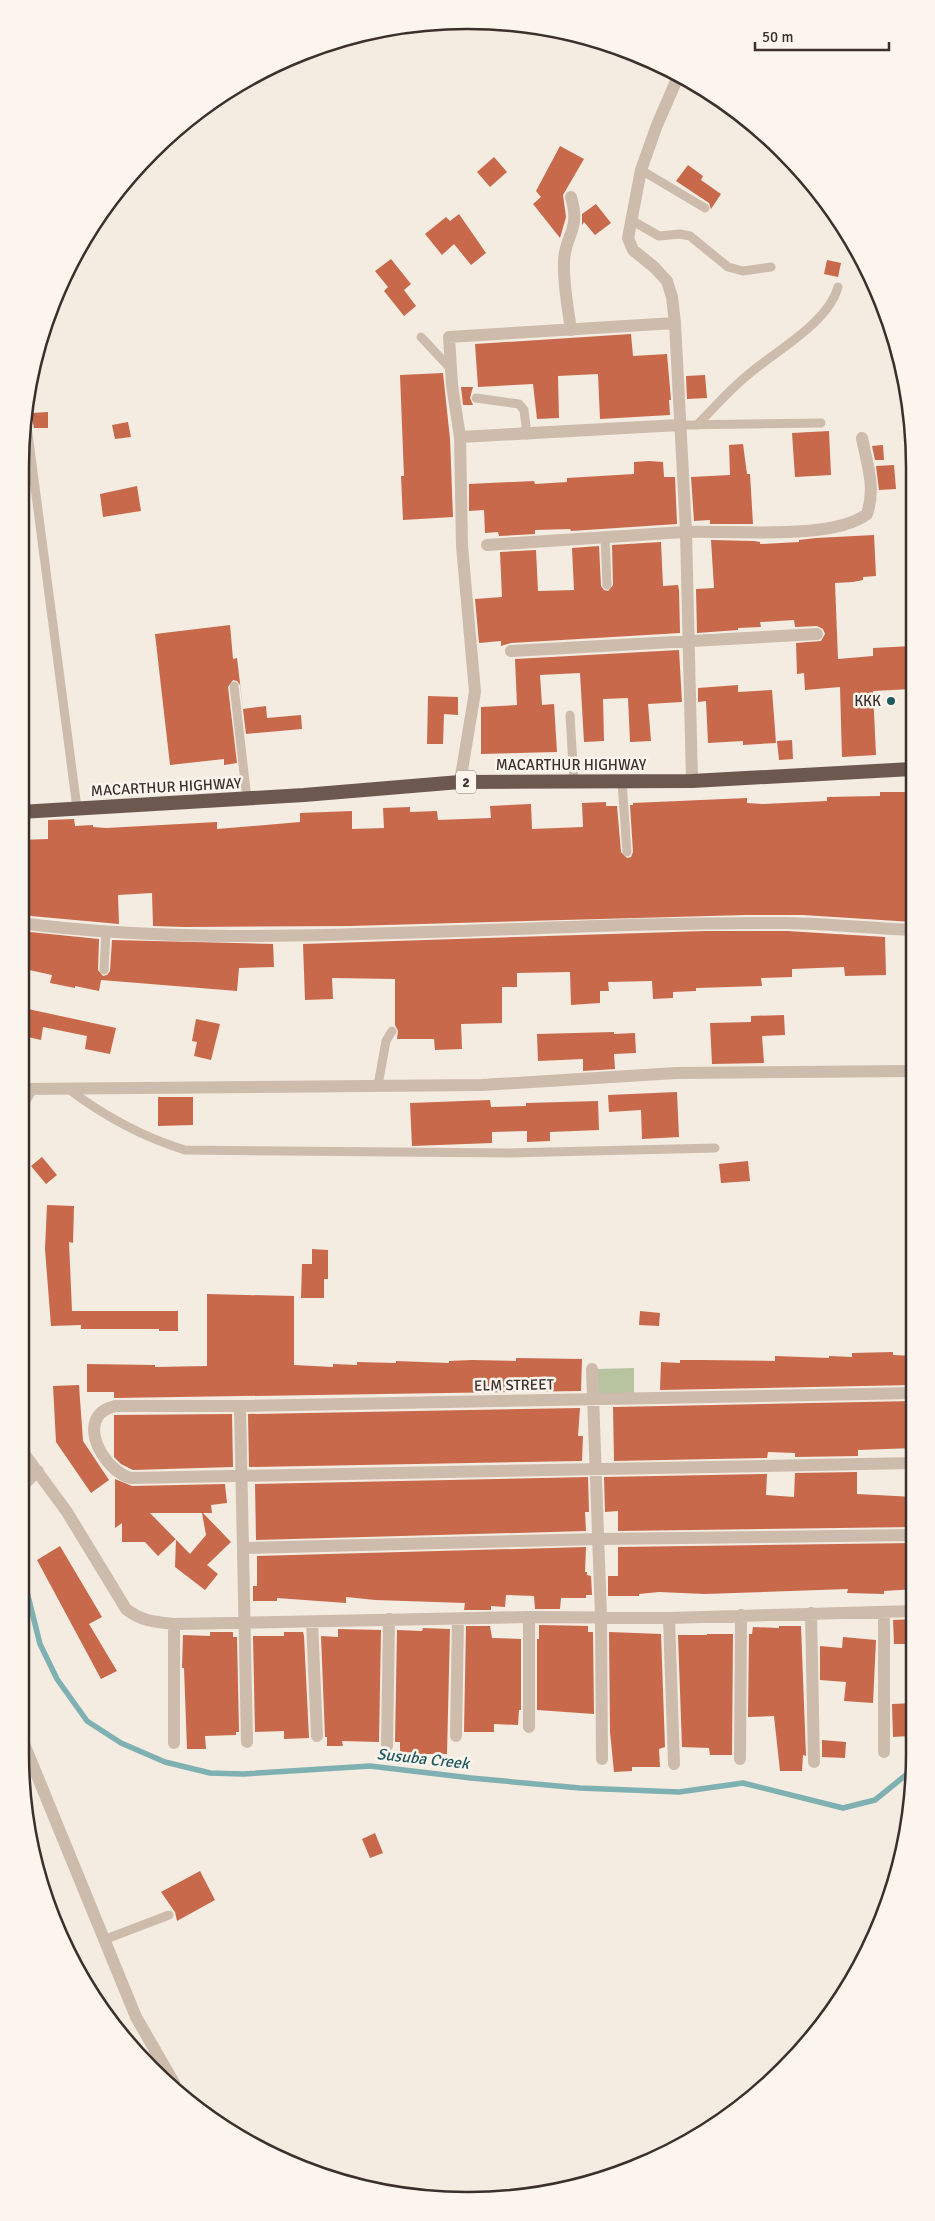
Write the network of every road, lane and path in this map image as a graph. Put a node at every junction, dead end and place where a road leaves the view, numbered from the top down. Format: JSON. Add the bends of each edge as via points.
{"nodes":[{"id":1,"x":676,"y":82,"type":"edge"},
{"id":2,"x":641,"y":170,"type":"junction"},
{"id":3,"x":571,"y":197,"type":"dead end"},
{"id":4,"x":705,"y":208,"type":"dead end"},
{"id":5,"x":631,"y":220,"type":"junction"},
{"id":6,"x":771,"y":266,"type":"dead end"},
{"id":7,"x":838,"y":287,"type":"dead end"},
{"id":8,"x":675,"y":323,"type":"junction"},
{"id":9,"x":571,"y":330,"type":"junction"},
{"id":10,"x":421,"y":337,"type":"dead end"},
{"id":11,"x":451,"y":370,"type":"junction"},
{"id":12,"x":476,"y":398,"type":"dead end"},
{"id":13,"x":821,"y":424,"type":"dead end"},
{"id":14,"x":680,"y":425,"type":"junction"},
{"id":15,"x":697,"y":425,"type":"junction"},
{"id":16,"x":527,"y":435,"type":"junction"},
{"id":17,"x":460,"y":437,"type":"junction"},
{"id":18,"x":862,"y":438,"type":"dead end"},
{"id":19,"x":30,"y":447,"type":"edge"},
{"id":20,"x":686,"y":532,"type":"junction"},
{"id":21,"x":605,"y":538,"type":"junction"},
{"id":22,"x":487,"y":545,"type":"dead end"},
{"id":23,"x":607,"y":585,"type":"dead end"},
{"id":24,"x":817,"y":634,"type":"dead end"},
{"id":25,"x":689,"y":640,"type":"junction"},
{"id":26,"x":511,"y":651,"type":"dead end"},
{"id":27,"x":234,"y":686,"type":"dead end"},
{"id":28,"x":570,"y":715,"type":"dead end"},
{"id":29,"x":906,"y":769,"type":"edge"},
{"id":30,"x":692,"y":781,"type":"junction"},
{"id":31,"x":460,"y":782,"type":"junction"},
{"id":32,"x":574,"y":782,"type":"junction"},
{"id":33,"x":622,"y":782,"type":"junction"},
{"id":34,"x":247,"y":799,"type":"junction"},
{"id":35,"x":77,"y":808,"type":"junction"},
{"id":36,"x":29,"y":811,"type":"edge"},
{"id":37,"x":627,"y":852,"type":"dead end"},
{"id":38,"x":29,"y":924,"type":"edge"},
{"id":39,"x":906,"y":930,"type":"edge"},
{"id":40,"x":106,"y":931,"type":"junction"},
{"id":41,"x":104,"y":970,"type":"dead end"},
{"id":42,"x":392,"y":1031,"type":"dead end"},
{"id":43,"x":906,"y":1071,"type":"edge"},
{"id":44,"x":378,"y":1085,"type":"junction"},
{"id":45,"x":67,"y":1088,"type":"junction"},
{"id":46,"x":29,"y":1089,"type":"edge"},
{"id":47,"x":715,"y":1148,"type":"dead end"},
{"id":48,"x":592,"y":1369,"type":"dead end"},
{"id":49,"x":906,"y":1393,"type":"edge"},
{"id":50,"x":592,"y":1400,"type":"junction"},
{"id":51,"x":240,"y":1406,"type":"junction"},
{"id":52,"x":29,"y":1460,"type":"edge"},
{"id":53,"x":906,"y":1463,"type":"edge"},
{"id":54,"x":594,"y":1468,"type":"junction"},
{"id":55,"x":38,"y":1471,"type":"junction"},
{"id":56,"x":242,"y":1476,"type":"junction"},
{"id":57,"x":29,"y":1480,"type":"edge"},
{"id":58,"x":906,"y":1535,"type":"edge"},
{"id":59,"x":598,"y":1539,"type":"junction"},
{"id":60,"x":243,"y":1548,"type":"junction"},
{"id":61,"x":906,"y":1611,"type":"edge"},
{"id":62,"x":884,"y":1612,"type":"junction"},
{"id":63,"x":811,"y":1613,"type":"junction"},
{"id":64,"x":741,"y":1615,"type":"junction"},
{"id":65,"x":601,"y":1616,"type":"junction"},
{"id":66,"x":529,"y":1617,"type":"junction"},
{"id":67,"x":669,"y":1618,"type":"junction"},
{"id":68,"x":389,"y":1619,"type":"junction"},
{"id":69,"x":458,"y":1619,"type":"junction"},
{"id":70,"x":243,"y":1622,"type":"junction"},
{"id":71,"x":312,"y":1622,"type":"junction"},
{"id":72,"x":174,"y":1624,"type":"junction"},
{"id":73,"x":529,"y":1727,"type":"dead end"},
{"id":74,"x":317,"y":1736,"type":"dead end"},
{"id":75,"x":456,"y":1736,"type":"dead end"},
{"id":76,"x":246,"y":1742,"type":"dead end"},
{"id":77,"x":174,"y":1743,"type":"dead end"},
{"id":78,"x":387,"y":1746,"type":"dead end"},
{"id":79,"x":884,"y":1752,"type":"dead end"},
{"id":80,"x":29,"y":1755,"type":"edge"},
{"id":81,"x":602,"y":1759,"type":"dead end"},
{"id":82,"x":740,"y":1759,"type":"dead end"},
{"id":83,"x":814,"y":1762,"type":"dead end"},
{"id":84,"x":674,"y":1764,"type":"dead end"},
{"id":85,"x":169,"y":1915,"type":"dead end"},
{"id":86,"x":106,"y":1938,"type":"junction"},
{"id":87,"x":170,"y":2075,"type":"edge"}],
"edges":[{"from":1,"to":2,"type":"street"},
{"from":2,"to":4,"type":"lane"},
{"from":2,"to":5,"type":"street"},
{"from":3,"to":9,"type":"street","via":[[574,228],[564,261],[564,283]]},
{"from":5,"to":6,"type":"lane","via":[[659,236],[690,236],[728,267],[743,271]]},
{"from":5,"to":8,"type":"street","via":[[630,246],[667,281]]},
{"from":7,"to":15,"type":"lane","via":[[832,303],[814,324],[747,375]]},
{"from":8,"to":9,"type":"street"},
{"from":8,"to":14,"type":"street"},
{"from":9,"to":11,"type":"street","via":[[449,337]]},
{"from":10,"to":11,"type":"lane"},
{"from":11,"to":17,"type":"street"},
{"from":12,"to":16,"type":"lane","via":[[519,404],[524,410]]},
{"from":13,"to":15,"type":"lane"},
{"from":14,"to":15,"type":"lane"},
{"from":14,"to":16,"type":"street"},
{"from":14,"to":20,"type":"street"},
{"from":16,"to":17,"type":"street"},
{"from":17,"to":31,"type":"street","via":[[462,546],[475,692]]},
{"from":18,"to":20,"type":"street","via":[[872,495],[867,514],[861,519],[806,531]]},
{"from":19,"to":35,"type":"lane"},
{"from":20,"to":21,"type":"street"},
{"from":20,"to":25,"type":"street"},
{"from":21,"to":22,"type":"street"},
{"from":21,"to":23,"type":"lane"},
{"from":24,"to":25,"type":"street"},
{"from":25,"to":26,"type":"street"},
{"from":25,"to":30,"type":"street"},
{"from":27,"to":34,"type":"lane"},
{"from":28,"to":32,"type":"lane"},
{"from":29,"to":30,"type":"highway","name":"MACARTHUR HIGHWAY","number":"2"},
{"from":30,"to":33,"type":"highway","name":"MACARTHUR HIGHWAY","number":"2"},
{"from":31,"to":32,"type":"highway","name":"MACARTHUR HIGHWAY","number":"2"},
{"from":31,"to":34,"type":"highway","name":"MACARTHUR HIGHWAY","number":"2"},
{"from":32,"to":33,"type":"highway","name":"MACARTHUR HIGHWAY","number":"2"},
{"from":33,"to":37,"type":"lane"},
{"from":34,"to":35,"type":"highway","name":"MACARTHUR HIGHWAY","number":"2"},
{"from":35,"to":36,"type":"highway","name":"MACARTHUR HIGHWAY","number":"2"},
{"from":38,"to":40,"type":"street"},
{"from":39,"to":40,"type":"street","via":[[825,924],[711,923],[289,936],[174,936]]},
{"from":40,"to":41,"type":"lane"},
{"from":42,"to":44,"type":"lane","via":[[386,1041]]},
{"from":43,"to":44,"type":"street","via":[[676,1073],[482,1085]]},
{"from":44,"to":45,"type":"street"},
{"from":45,"to":46,"type":"street"},
{"from":45,"to":47,"type":"lane","via":[[110,1118],[162,1143],[185,1150],[508,1153]]},
{"from":48,"to":50,"type":"street"},
{"from":49,"to":50,"type":"street","name":"ELM STREET"},
{"from":50,"to":51,"type":"street","name":"ELM STREET"},
{"from":50,"to":54,"type":"street"},
{"from":51,"to":56,"type":"street"},
{"from":51,"to":56,"type":"street","name":"ELM STREET","via":[[115,1406],[104,1410],[95,1422],[96,1441],[108,1462],[122,1476]]},
{"from":52,"to":55,"type":"street"},
{"from":53,"to":54,"type":"street"},
{"from":54,"to":56,"type":"street"},
{"from":54,"to":59,"type":"street"},
{"from":55,"to":57,"type":"street"},
{"from":55,"to":72,"type":"street","via":[[126,1609],[147,1622]]},
{"from":56,"to":60,"type":"street"},
{"from":58,"to":59,"type":"street"},
{"from":59,"to":60,"type":"street"},
{"from":59,"to":65,"type":"street"},
{"from":60,"to":70,"type":"street"},
{"from":61,"to":62,"type":"street"},
{"from":62,"to":63,"type":"street"},
{"from":62,"to":79,"type":"street"},
{"from":63,"to":64,"type":"street"},
{"from":63,"to":83,"type":"street"},
{"from":64,"to":67,"type":"street"},
{"from":64,"to":82,"type":"street"},
{"from":65,"to":66,"type":"street"},
{"from":65,"to":67,"type":"street"},
{"from":65,"to":81,"type":"street"},
{"from":66,"to":69,"type":"street"},
{"from":66,"to":73,"type":"street"},
{"from":67,"to":84,"type":"street"},
{"from":68,"to":69,"type":"street"},
{"from":68,"to":71,"type":"street"},
{"from":68,"to":78,"type":"street"},
{"from":69,"to":75,"type":"street"},
{"from":70,"to":71,"type":"street"},
{"from":70,"to":72,"type":"street"},
{"from":70,"to":76,"type":"street"},
{"from":71,"to":74,"type":"street"},
{"from":72,"to":77,"type":"street"},
{"from":80,"to":86,"type":"street"},
{"from":85,"to":86,"type":"lane"},
{"from":86,"to":87,"type":"street","via":[[136,2017]]}]}
